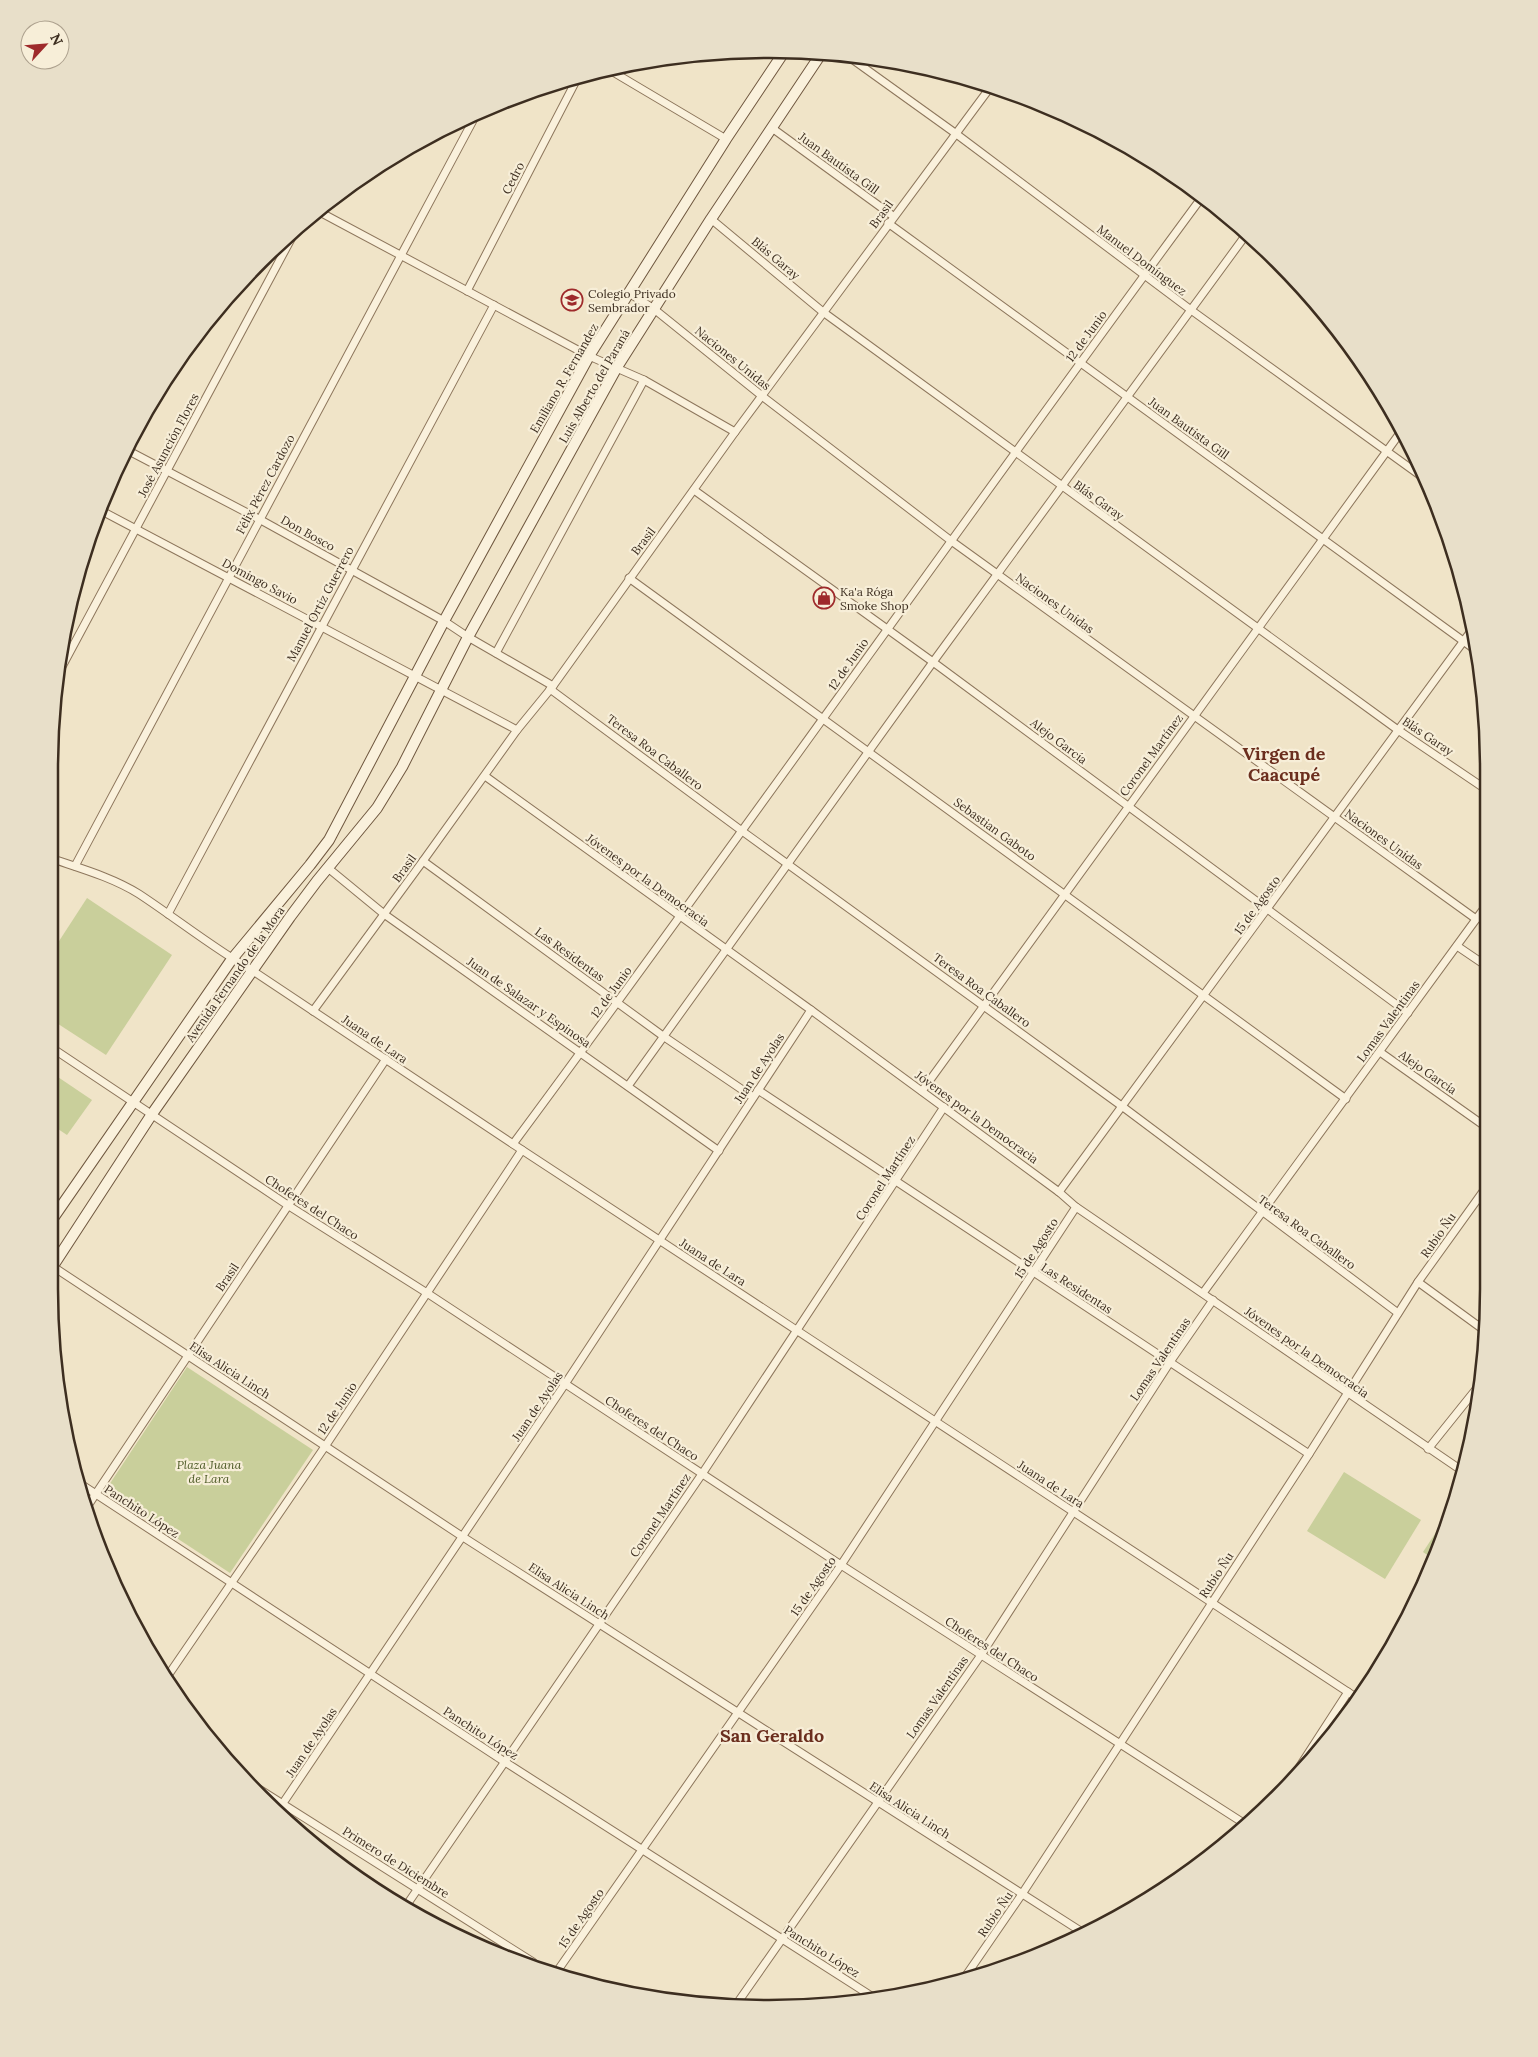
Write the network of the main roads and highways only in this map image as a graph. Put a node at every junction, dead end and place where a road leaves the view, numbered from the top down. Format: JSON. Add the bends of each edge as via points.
{"nodes":[{"id":1,"x":780,"y":58,"type":"edge"},
{"id":2,"x":818,"y":59,"type":"edge"},
{"id":3,"x":414,"y":676,"type":"joint"},
{"id":4,"x":440,"y":691,"type":"joint"},
{"id":5,"x":58,"y":1211,"type":"edge"},
{"id":6,"x":58,"y":1255,"type":"edge"}],
"edges":[{"from":1,"to":3,"type":"main road","name":"Emiliano R. Fernandez","via":[[589,356]]},
{"from":2,"to":4,"type":"main road","name":"Luis Alberto del Paraná","via":[[617,367]]},
{"from":3,"to":5,"type":"main road","name":"Avenida Fernando de la Mora","via":[[329,840],[232,959]]},
{"from":4,"to":6,"type":"main road","name":"Avenida Fernando de la Mora","via":[[402,767],[377,808],[328,868],[253,971]]}]}
